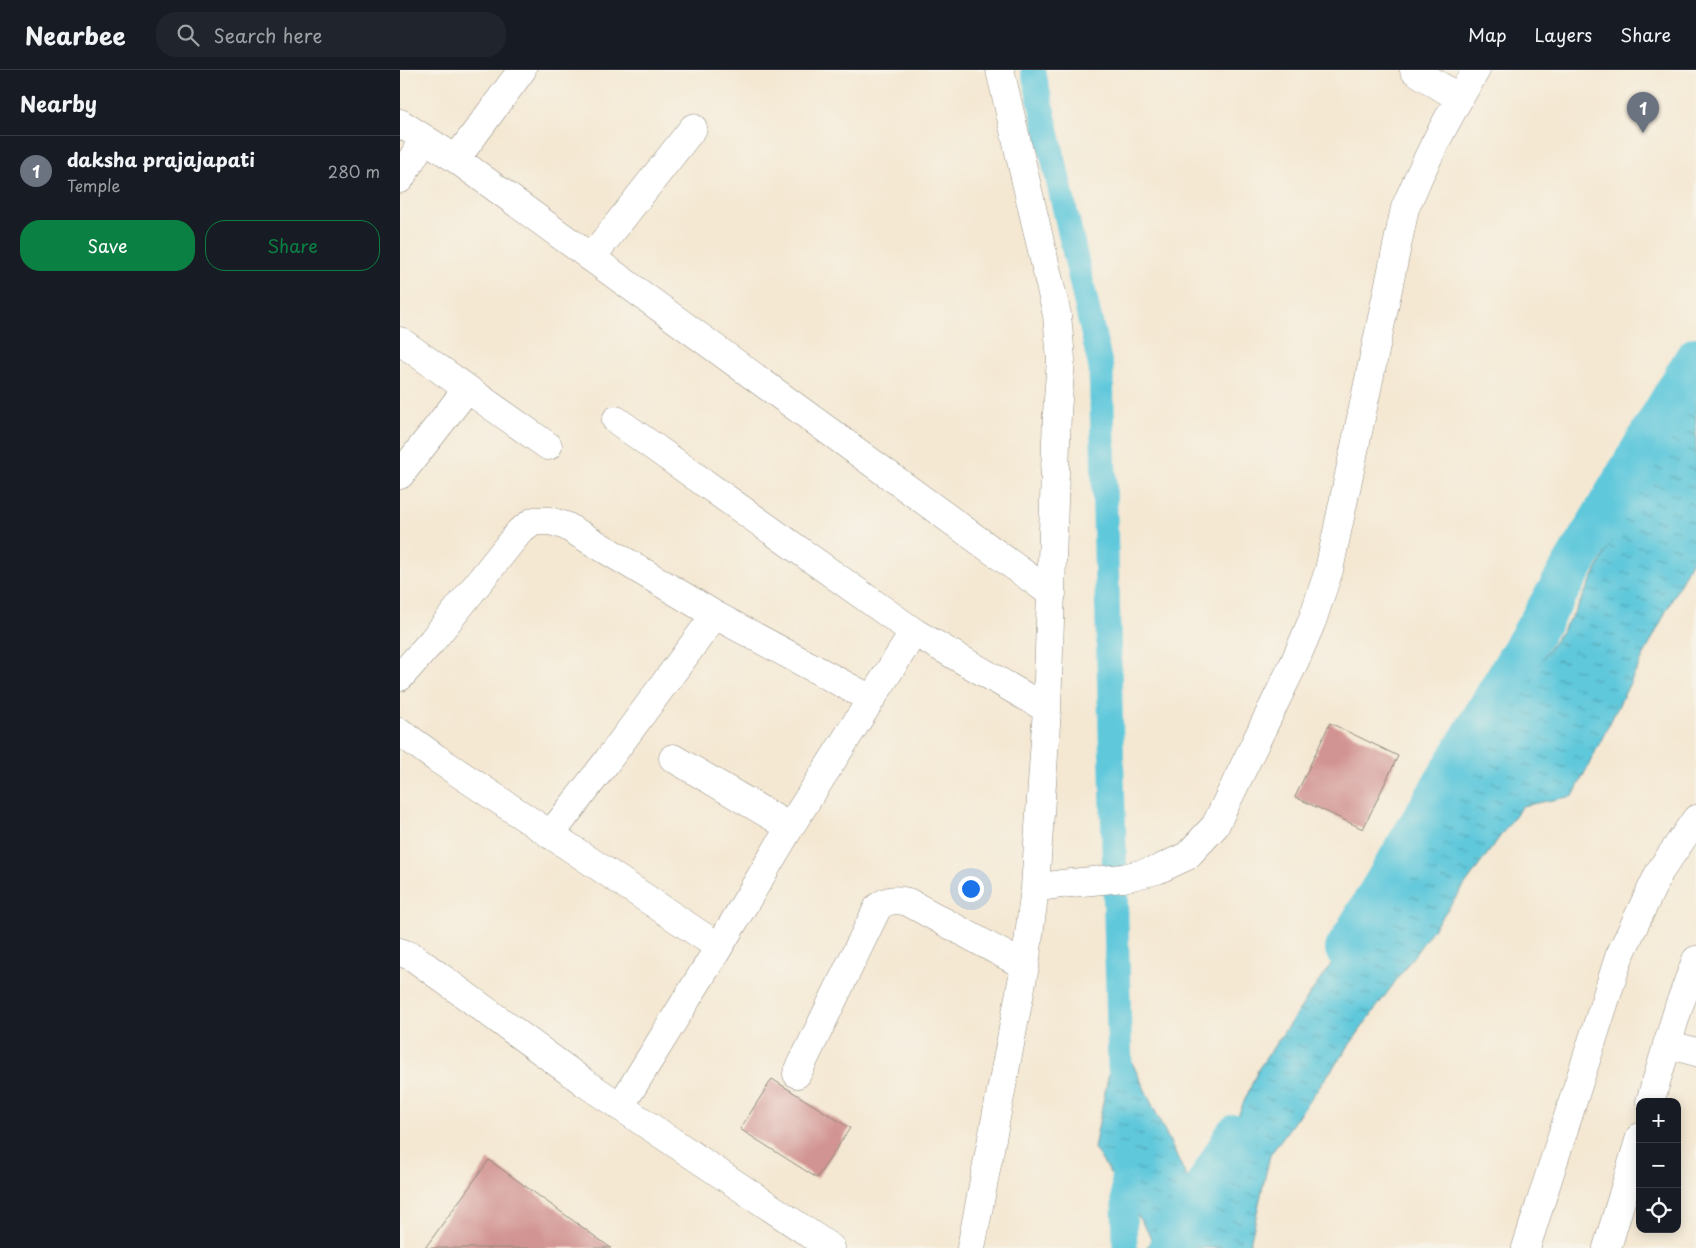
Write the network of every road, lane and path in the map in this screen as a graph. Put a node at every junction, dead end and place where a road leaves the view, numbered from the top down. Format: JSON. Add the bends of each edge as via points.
{"nodes":[{"id":1,"x":522,"y":70,"type":"edge"},
{"id":2,"x":1000,"y":70,"type":"edge"},
{"id":3,"x":1414,"y":70,"type":"edge"},
{"id":4,"x":1476,"y":70,"type":"edge"},
{"id":5,"x":1459,"y":98,"type":"junction"},
{"id":6,"x":400,"y":123,"type":"edge"},
{"id":7,"x":693,"y":128,"type":"dead end"},
{"id":8,"x":424,"y":139,"type":"junction"},
{"id":9,"x":456,"y":159,"type":"junction"},
{"id":10,"x":400,"y":179,"type":"edge"},
{"id":11,"x":591,"y":258,"type":"junction"},
{"id":12,"x":400,"y":342,"type":"edge"},
{"id":13,"x":467,"y":389,"type":"junction"},
{"id":14,"x":616,"y":420,"type":"dead end"},
{"id":15,"x":548,"y":446,"type":"dead end"},
{"id":16,"x":400,"y":475,"type":"edge"},
{"id":17,"x":1052,"y":594,"type":"junction"},
{"id":18,"x":714,"y":614,"type":"junction"},
{"id":19,"x":914,"y":632,"type":"junction"},
{"id":20,"x":400,"y":677,"type":"edge"},
{"id":21,"x":871,"y":699,"type":"junction"},
{"id":22,"x":1047,"y":709,"type":"junction"},
{"id":23,"x":400,"y":732,"type":"edge"},
{"id":24,"x":673,"y":758,"type":"dead end"},
{"id":25,"x":1696,"y":819,"type":"edge"},
{"id":26,"x":790,"y":827,"type":"junction"},
{"id":27,"x":550,"y":835,"type":"junction"},
{"id":28,"x":1048,"y":886,"type":"junction"},
{"id":29,"x":719,"y":947,"type":"junction"},
{"id":30,"x":400,"y":952,"type":"edge"},
{"id":31,"x":1696,"y":960,"type":"edge"},
{"id":32,"x":1025,"y":966,"type":"junction"},
{"id":33,"x":1667,"y":1044,"type":"junction"},
{"id":34,"x":1696,"y":1052,"type":"edge"},
{"id":35,"x":797,"y":1074,"type":"dead end"},
{"id":36,"x":1651,"y":1098,"type":"edge"},
{"id":37,"x":620,"y":1107,"type":"junction"},
{"id":38,"x":1638,"y":1143,"type":"edge"},
{"id":39,"x":832,"y":1248,"type":"edge"},
{"id":40,"x":971,"y":1248,"type":"edge"},
{"id":41,"x":1526,"y":1248,"type":"edge"},
{"id":42,"x":1607,"y":1248,"type":"edge"}],
"edges":[{"from":1,"to":9,"type":"street"},
{"from":2,"to":17,"type":"street","via":[[1057,315],[1061,359]]},
{"from":3,"to":5,"type":"street"},
{"from":4,"to":5,"type":"street"},
{"from":5,"to":28,"type":"street","via":[[1404,208],[1329,570],[1305,637],[1215,826],[1188,856],[1157,870],[1123,878]]},
{"from":6,"to":8,"type":"street"},
{"from":7,"to":11,"type":"street"},
{"from":8,"to":9,"type":"street"},
{"from":8,"to":10,"type":"street"},
{"from":9,"to":11,"type":"street"},
{"from":11,"to":17,"type":"street"},
{"from":12,"to":13,"type":"street"},
{"from":13,"to":15,"type":"street"},
{"from":13,"to":16,"type":"street"},
{"from":14,"to":19,"type":"street"},
{"from":17,"to":22,"type":"street"},
{"from":18,"to":20,"type":"street","via":[[566,526],[534,520],[519,532],[432,642]]},
{"from":18,"to":21,"type":"street"},
{"from":18,"to":27,"type":"street"},
{"from":19,"to":21,"type":"street"},
{"from":19,"to":22,"type":"street"},
{"from":21,"to":26,"type":"street"},
{"from":22,"to":28,"type":"street"},
{"from":23,"to":27,"type":"street"},
{"from":24,"to":26,"type":"street"},
{"from":25,"to":41,"type":"street","via":[[1660,871],[1619,957]]},
{"from":26,"to":29,"type":"street"},
{"from":27,"to":29,"type":"street"},
{"from":28,"to":32,"type":"street"},
{"from":29,"to":37,"type":"street"},
{"from":30,"to":37,"type":"street","via":[[413,957]]},
{"from":31,"to":33,"type":"street"},
{"from":32,"to":35,"type":"street","via":[[908,902],[885,901],[878,907]]},
{"from":32,"to":40,"type":"street"},
{"from":33,"to":34,"type":"street"},
{"from":33,"to":36,"type":"street"},
{"from":37,"to":39,"type":"street"},
{"from":38,"to":42,"type":"street"}]}
